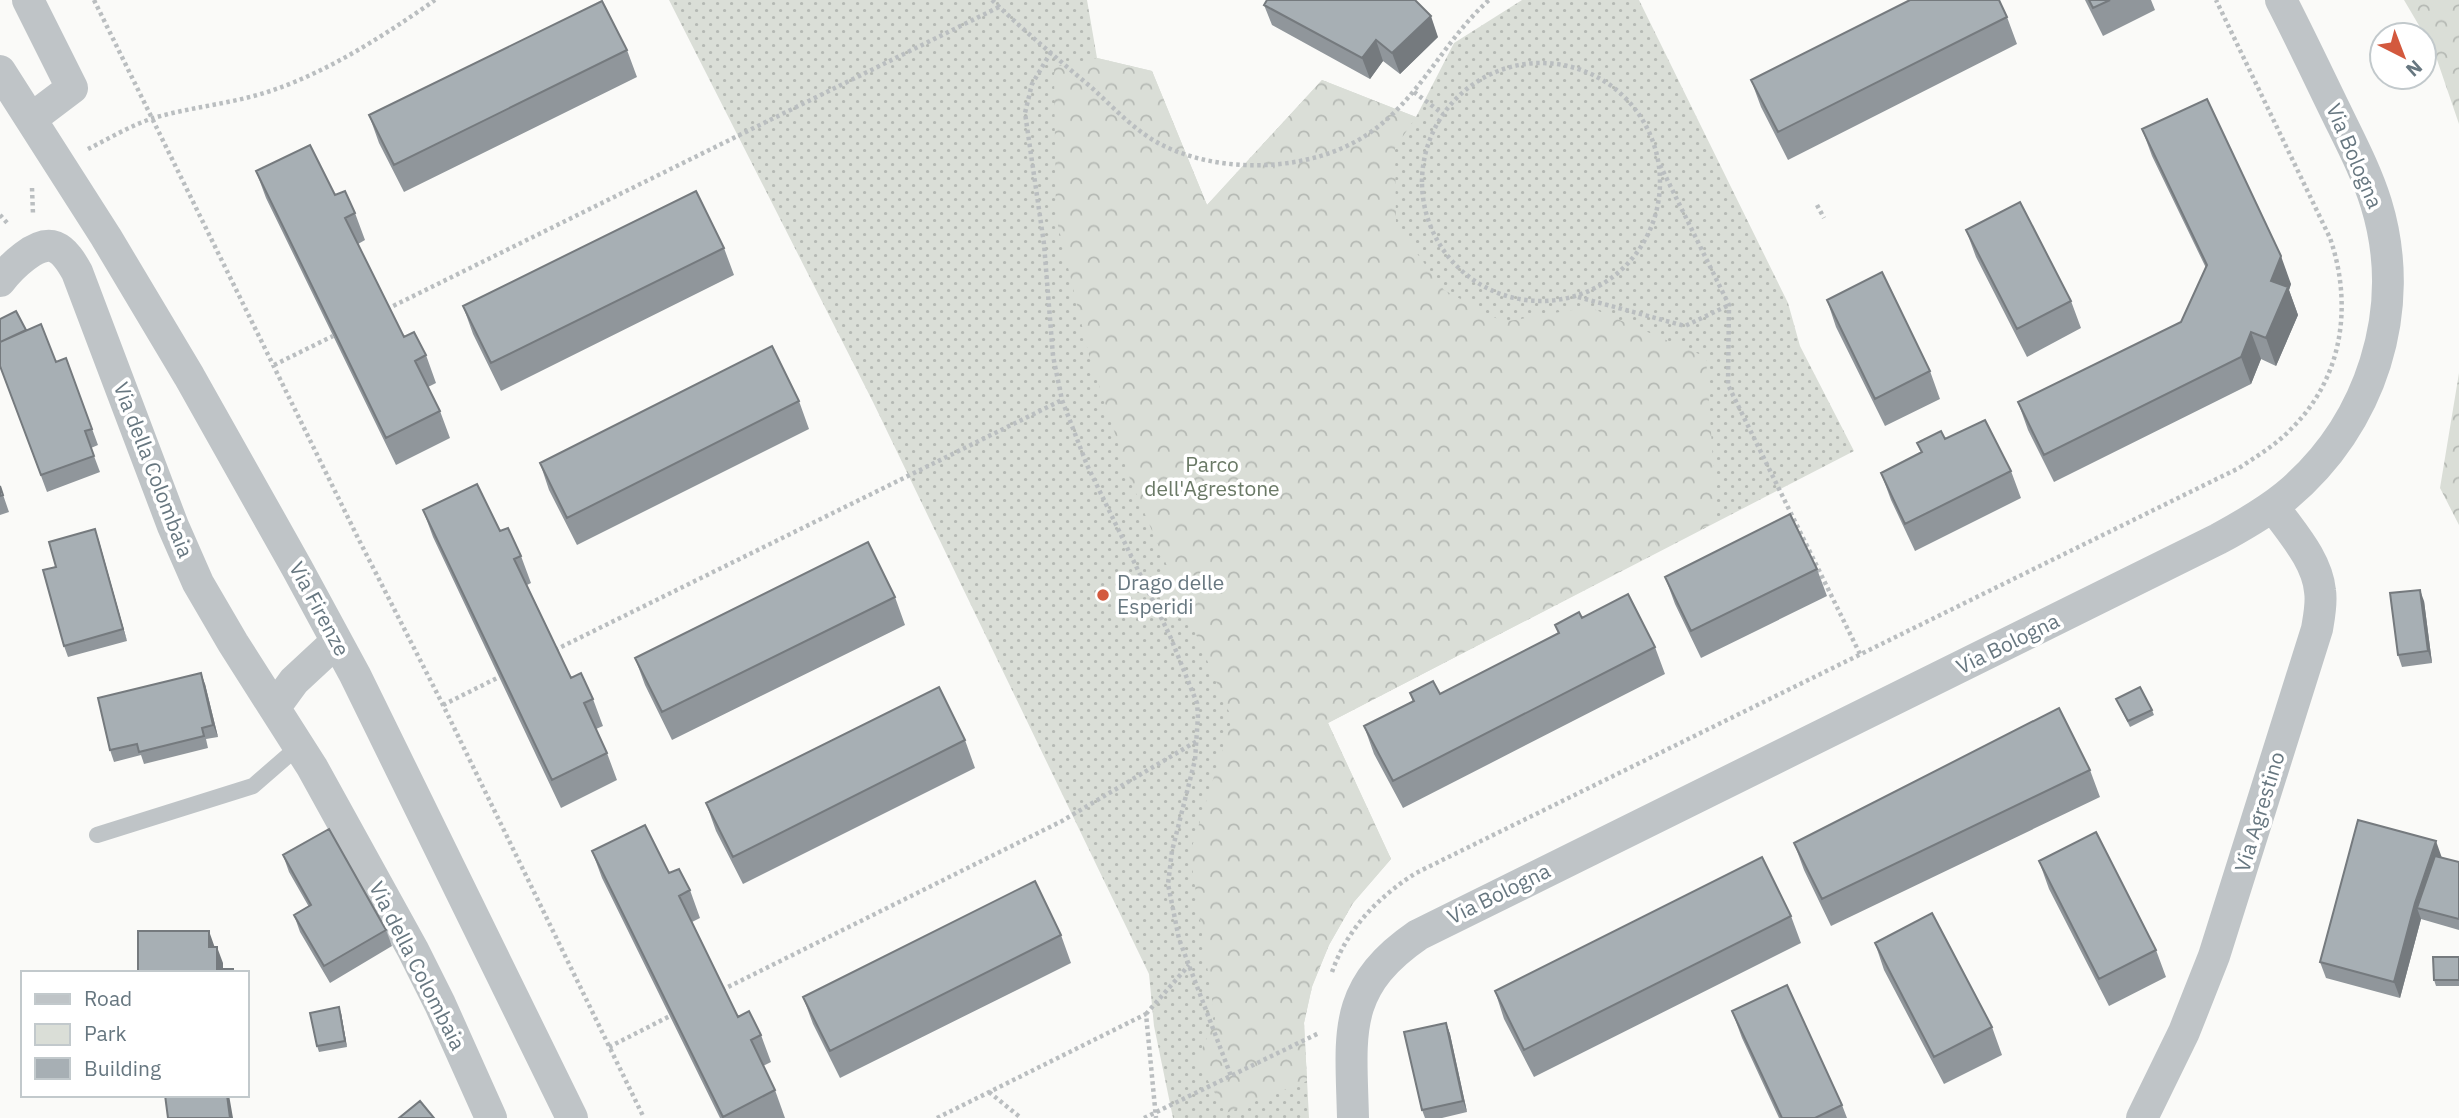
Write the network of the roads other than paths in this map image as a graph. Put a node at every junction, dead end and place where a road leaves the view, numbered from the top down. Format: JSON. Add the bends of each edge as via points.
{"nodes":[{"id":1,"x":29,"y":0,"type":"edge"},
{"id":2,"x":2281,"y":0,"type":"edge"},
{"id":3,"x":0,"y":71,"type":"edge"},
{"id":4,"x":31,"y":119,"type":"junction"},
{"id":5,"x":0,"y":281,"type":"edge"},
{"id":6,"x":2273,"y":506,"type":"junction"},
{"id":7,"x":336,"y":642,"type":"junction"},
{"id":8,"x":275,"y":708,"type":"junction"},
{"id":9,"x":299,"y":746,"type":"junction"},
{"id":10,"x":97,"y":835,"type":"dead end"},
{"id":11,"x":491,"y":1118,"type":"edge"},
{"id":12,"x":572,"y":1118,"type":"edge"},
{"id":13,"x":1353,"y":1118,"type":"edge"},
{"id":14,"x":2141,"y":1118,"type":"edge"}],
"edges":[{"from":1,"to":4,"type":"street","via":[[72,89]]},
{"from":2,"to":6,"type":"street","name":"Via Bologna","via":[[2367,177],[2386,244],[2389,283],[2379,353],[2349,424],[2317,466]]},
{"from":3,"to":4,"type":"street","name":"Via Firenze"},
{"from":4,"to":7,"type":"street","name":"Via Firenze","via":[[189,376]]},
{"from":5,"to":8,"type":"street","name":"Via della Colombaia","via":[[35,250],[55,247],[71,261],[181,546],[226,633]]},
{"from":6,"to":13,"type":"street","name":"Via Bologna","via":[[2218,539],[1418,935],[1373,974],[1360,1001],[1351,1043]]},
{"from":6,"to":14,"type":"street","name":"Via Agrestino","via":[[2318,580],[2317,629],[2214,956],[2184,1032]]},
{"from":7,"to":8,"type":"street","via":[[293,681]]},
{"from":7,"to":12,"type":"street","name":"Via Firenze"},
{"from":8,"to":9,"type":"street","name":"Via della Colombaia"},
{"from":9,"to":10,"type":"lane","via":[[253,786]]},
{"from":9,"to":11,"type":"street","name":"Via della Colombaia","via":[[431,986]]}]}
